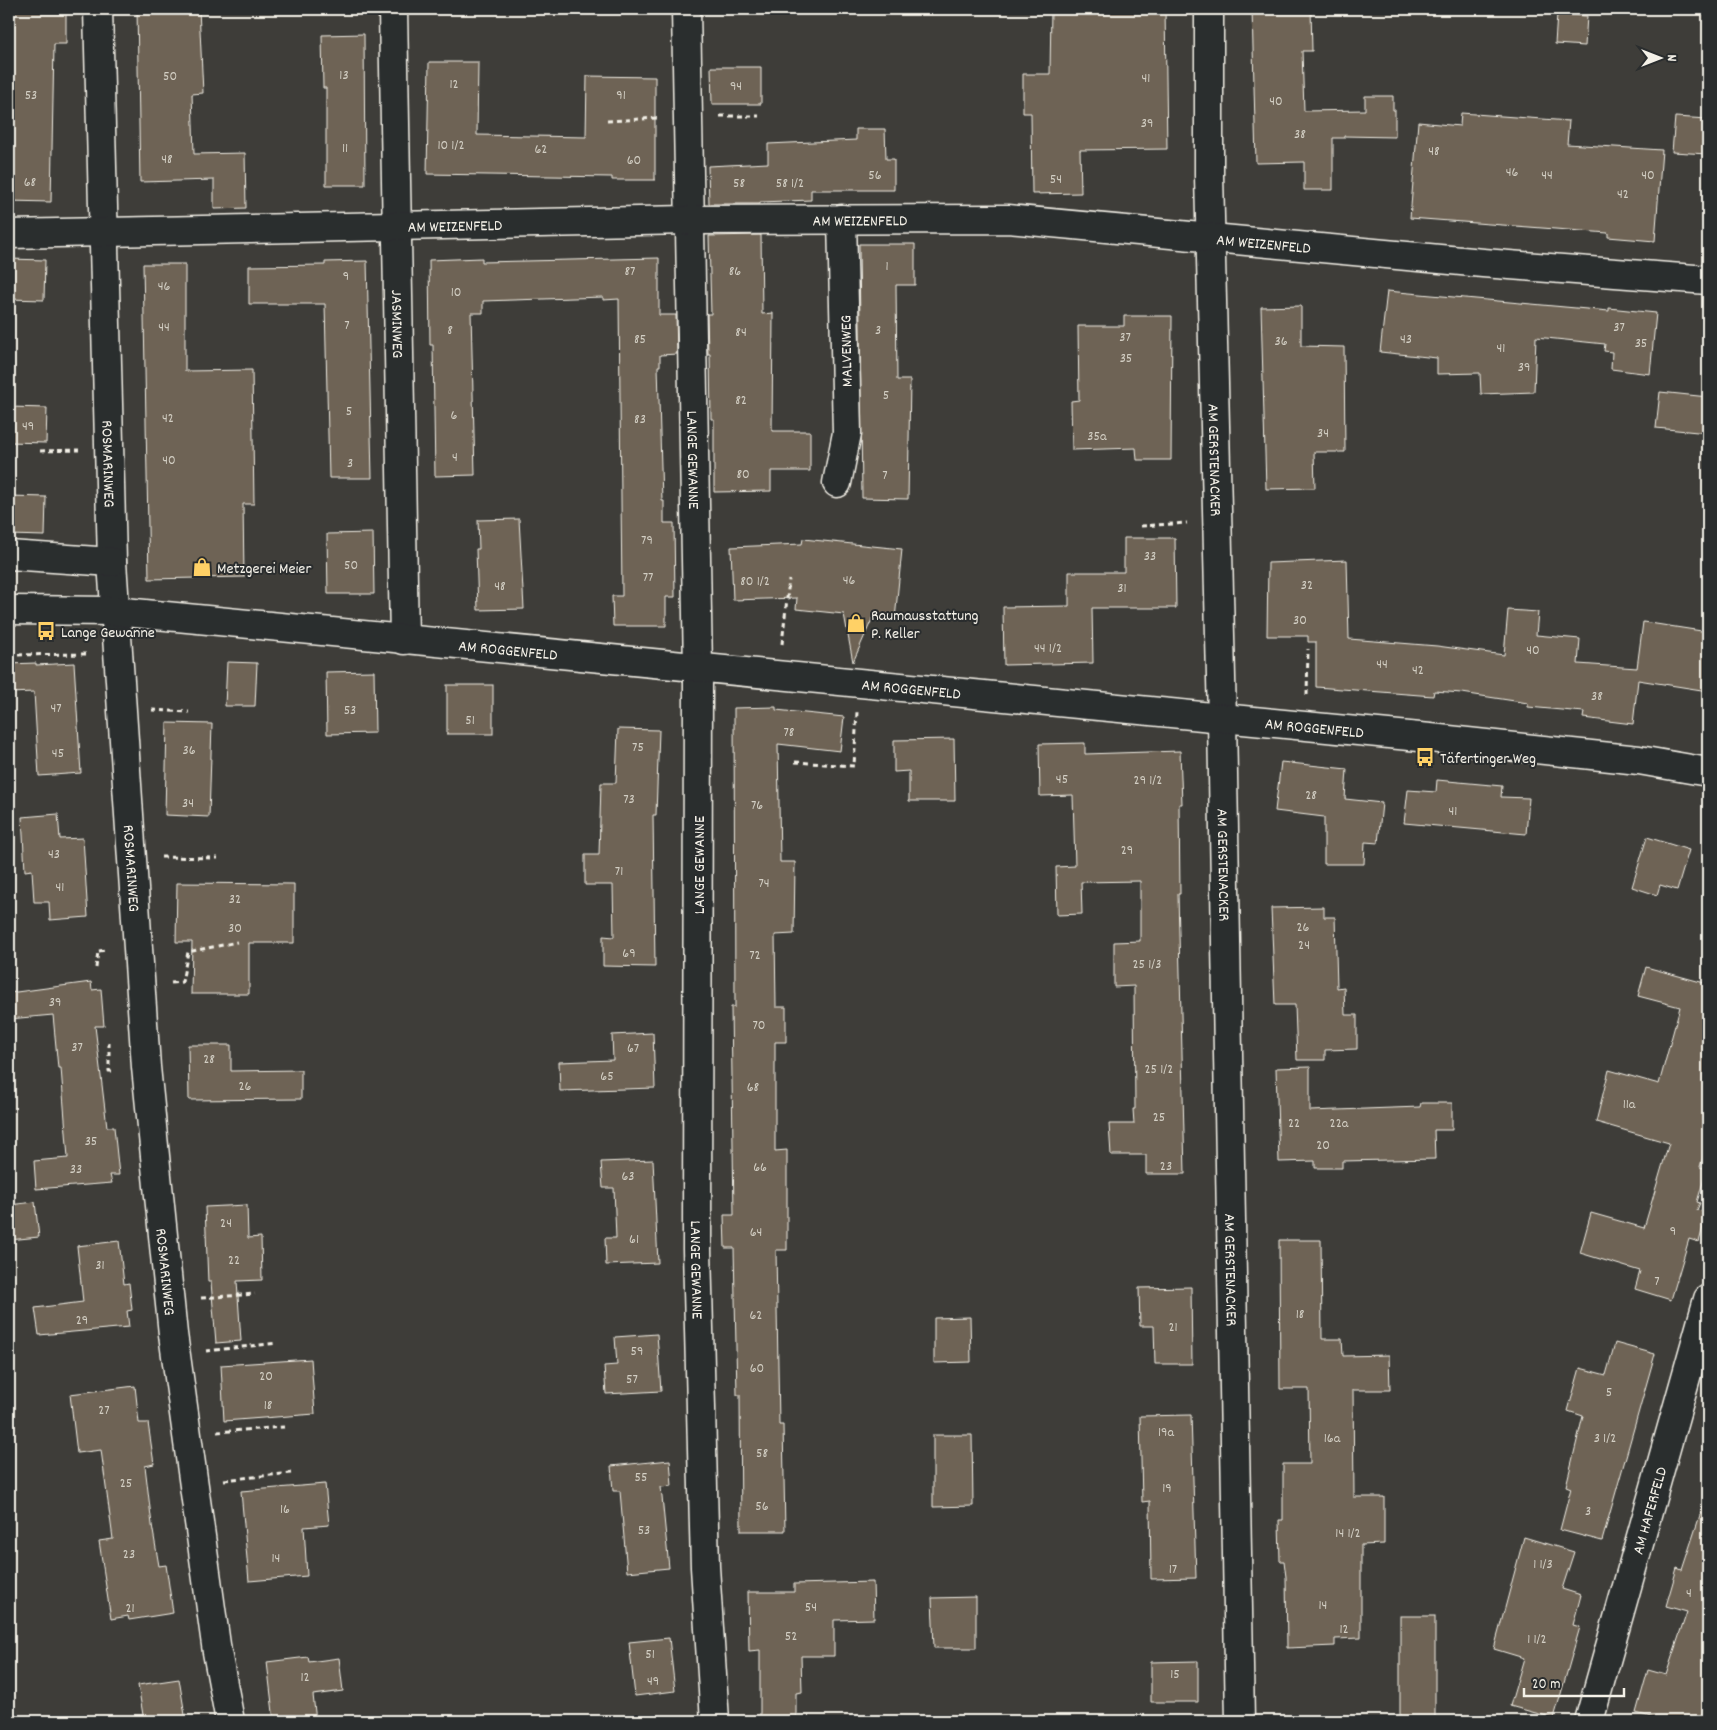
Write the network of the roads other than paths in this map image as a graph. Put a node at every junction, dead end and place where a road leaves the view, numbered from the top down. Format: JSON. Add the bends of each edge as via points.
{"nodes":[{"id":1,"x":98,"y":9,"type":"edge"},
{"id":2,"x":393,"y":9,"type":"edge"},
{"id":3,"x":686,"y":9,"type":"edge"},
{"id":4,"x":1209,"y":9,"type":"edge"},
{"id":5,"x":842,"y":219,"type":"junction"},
{"id":6,"x":689,"y":220,"type":"junction"},
{"id":7,"x":397,"y":226,"type":"junction"},
{"id":8,"x":9,"y":234,"type":"edge"},
{"id":9,"x":106,"y":234,"type":"junction"},
{"id":10,"x":1211,"y":237,"type":"junction"},
{"id":11,"x":1708,"y":280,"type":"edge"},
{"id":12,"x":837,"y":483,"type":"dead end"},
{"id":13,"x":9,"y":555,"type":"edge"},
{"id":14,"x":112,"y":562,"type":"junction"},
{"id":15,"x":9,"y":610,"type":"edge"},
{"id":16,"x":114,"y":611,"type":"junction"},
{"id":17,"x":404,"y":640,"type":"junction"},
{"id":18,"x":698,"y":669,"type":"junction"},
{"id":19,"x":1222,"y":719,"type":"junction"},
{"id":20,"x":1708,"y":772,"type":"edge"},
{"id":21,"x":1708,"y":1299,"type":"edge"},
{"id":22,"x":230,"y":1721,"type":"edge"},
{"id":23,"x":714,"y":1721,"type":"edge"},
{"id":24,"x":1240,"y":1721,"type":"edge"},
{"id":25,"x":1589,"y":1721,"type":"edge"}],
"edges":[{"from":1,"to":9,"type":"street","name":"ROSMARINWEG"},
{"from":2,"to":7,"type":"street","name":"JASMINWEG"},
{"from":3,"to":6,"type":"street","name":"LANGE GEWANNE"},
{"from":4,"to":10,"type":"street","name":"AM GERSTENACKER"},
{"from":5,"to":6,"type":"street","name":"AM WEIZENFELD"},
{"from":5,"to":10,"type":"street","name":"AM WEIZENFELD","via":[[1008,219]]},
{"from":5,"to":12,"type":"street","name":"MALVENWEG","via":[[847,434]]},
{"from":6,"to":7,"type":"street","name":"AM WEIZENFELD"},
{"from":6,"to":18,"type":"street","name":"LANGE GEWANNE"},
{"from":7,"to":9,"type":"street","name":"AM WEIZENFELD"},
{"from":7,"to":17,"type":"street","name":"JASMINWEG"},
{"from":8,"to":9,"type":"street","name":"AM WEIZENFELD"},
{"from":9,"to":14,"type":"street","name":"ROSMARINWEG"},
{"from":10,"to":11,"type":"street","name":"AM WEIZENFELD"},
{"from":10,"to":19,"type":"street","name":"AM GERSTENACKER"},
{"from":13,"to":14,"type":"street"},
{"from":14,"to":16,"type":"street","name":"ROSMARINWEG"},
{"from":15,"to":16,"type":"street","name":"AM ROGGENFELD"},
{"from":16,"to":17,"type":"street","name":"AM ROGGENFELD"},
{"from":16,"to":22,"type":"street","name":"ROSMARINWEG","via":[[150,1110],[176,1354],[217,1652]]},
{"from":17,"to":18,"type":"street","name":"AM ROGGENFELD"},
{"from":18,"to":19,"type":"street","name":"AM ROGGENFELD"},
{"from":18,"to":23,"type":"street","name":"LANGE GEWANNE","via":[[697,1249],[705,1567]]},
{"from":19,"to":20,"type":"street","name":"AM ROGGENFELD","via":[[1639,760]]},
{"from":19,"to":24,"type":"street","name":"AM GERSTENACKER"},
{"from":21,"to":25,"type":"street","name":"AM HAFERFELD"}]}
